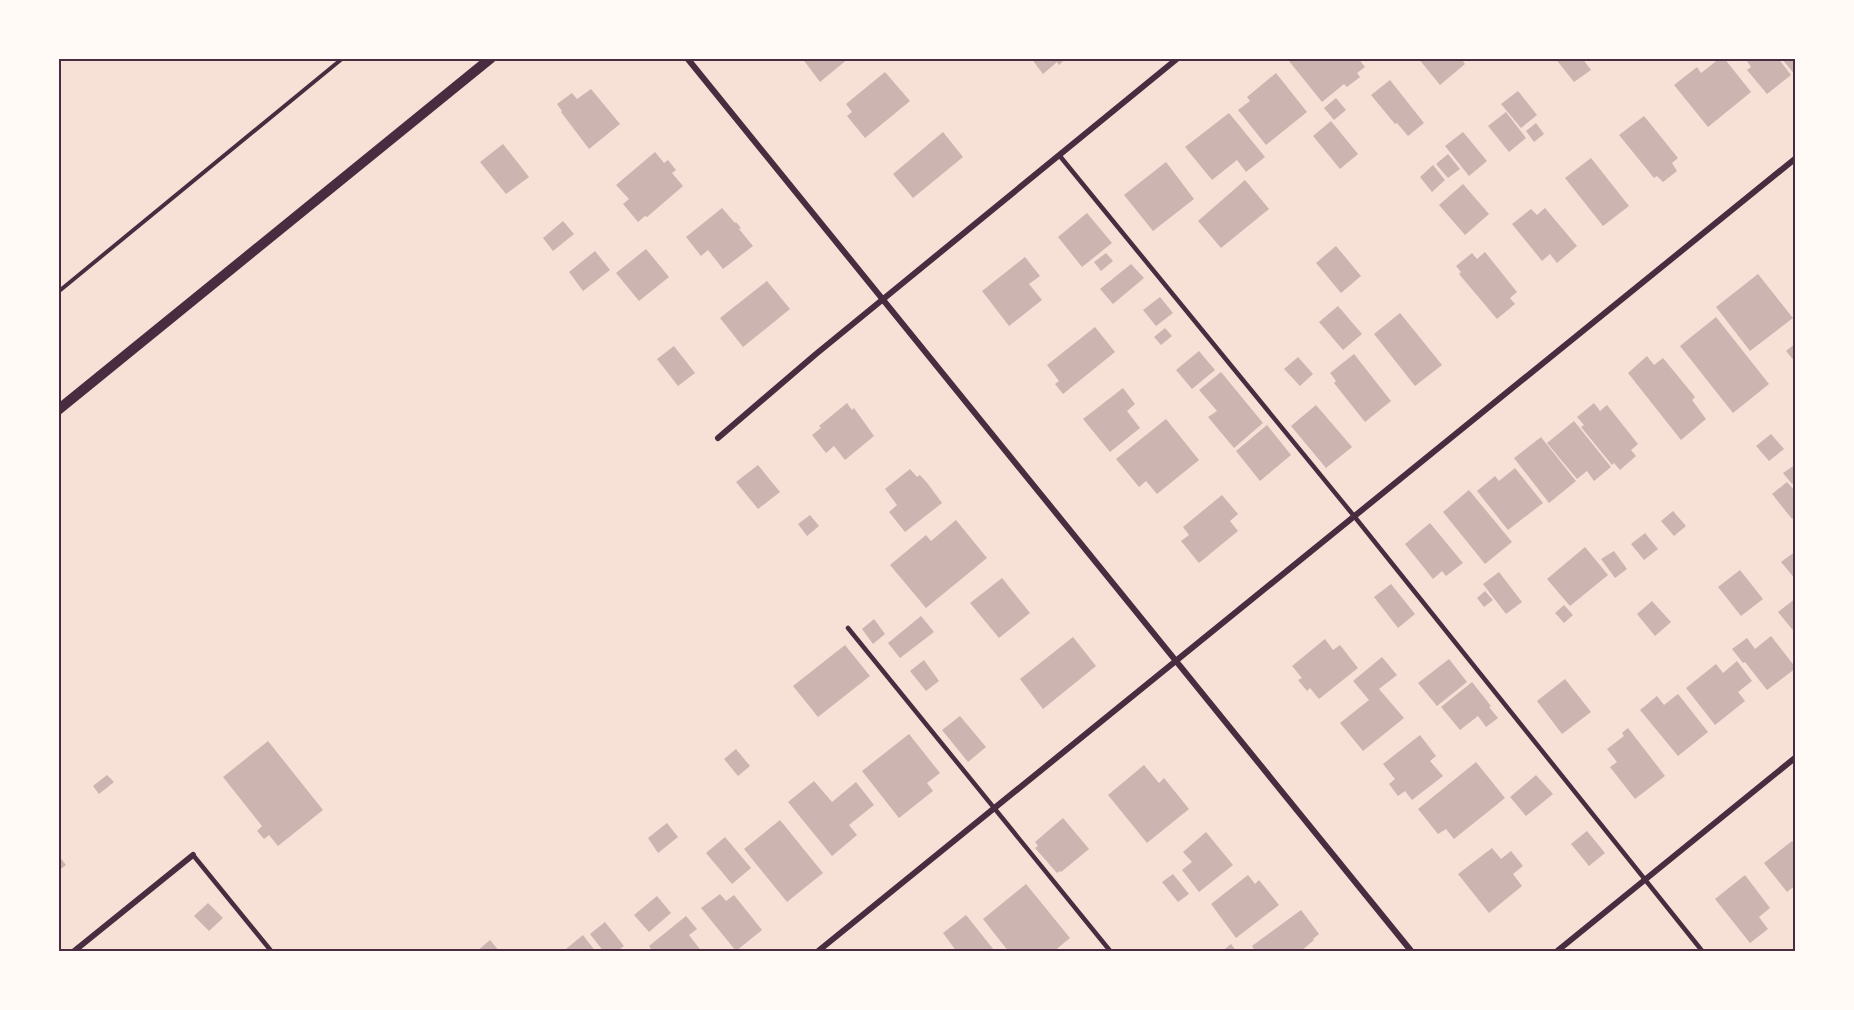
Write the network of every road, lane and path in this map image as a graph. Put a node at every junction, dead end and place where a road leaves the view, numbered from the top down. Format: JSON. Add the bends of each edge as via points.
{"nodes":[{"id":1,"x":343,"y":58,"type":"edge"},
{"id":2,"x":491,"y":58,"type":"edge"},
{"id":3,"x":687,"y":58,"type":"edge"},
{"id":4,"x":1178,"y":58,"type":"edge"},
{"id":5,"x":1059,"y":156,"type":"junction"},
{"id":6,"x":1796,"y":158,"type":"edge"},
{"id":7,"x":58,"y":292,"type":"edge"},
{"id":8,"x":883,"y":299,"type":"junction"},
{"id":9,"x":58,"y":410,"type":"edge"},
{"id":10,"x":718,"y":438,"type":"dead end"},
{"id":11,"x":1354,"y":516,"type":"junction"},
{"id":12,"x":848,"y":628,"type":"dead end"},
{"id":13,"x":1176,"y":660,"type":"junction"},
{"id":14,"x":1796,"y":757,"type":"edge"},
{"id":15,"x":994,"y":807,"type":"junction"},
{"id":16,"x":193,"y":855,"type":"joint"},
{"id":17,"x":1644,"y":880,"type":"junction"},
{"id":18,"x":73,"y":951,"type":"edge"},
{"id":19,"x":272,"y":951,"type":"edge"},
{"id":20,"x":817,"y":951,"type":"edge"},
{"id":21,"x":1111,"y":951,"type":"edge"},
{"id":22,"x":1412,"y":951,"type":"edge"},
{"id":23,"x":1556,"y":951,"type":"edge"},
{"id":24,"x":1704,"y":951,"type":"edge"}],
"edges":[{"from":1,"to":7,"type":"path"},
{"from":2,"to":9,"type":"street"},
{"from":3,"to":8,"type":"street"},
{"from":4,"to":5,"type":"street"},
{"from":5,"to":8,"type":"street"},
{"from":5,"to":11,"type":"lane"},
{"from":6,"to":11,"type":"street"},
{"from":8,"to":10,"type":"street"},
{"from":8,"to":13,"type":"street"},
{"from":11,"to":13,"type":"street"},
{"from":11,"to":17,"type":"lane"},
{"from":12,"to":15,"type":"lane"},
{"from":13,"to":15,"type":"street"},
{"from":13,"to":22,"type":"street"},
{"from":14,"to":17,"type":"street"},
{"from":15,"to":20,"type":"street"},
{"from":15,"to":21,"type":"lane"},
{"from":16,"to":18,"type":"street"},
{"from":16,"to":19,"type":"lane"},
{"from":17,"to":23,"type":"street"},
{"from":17,"to":24,"type":"lane"}]}
